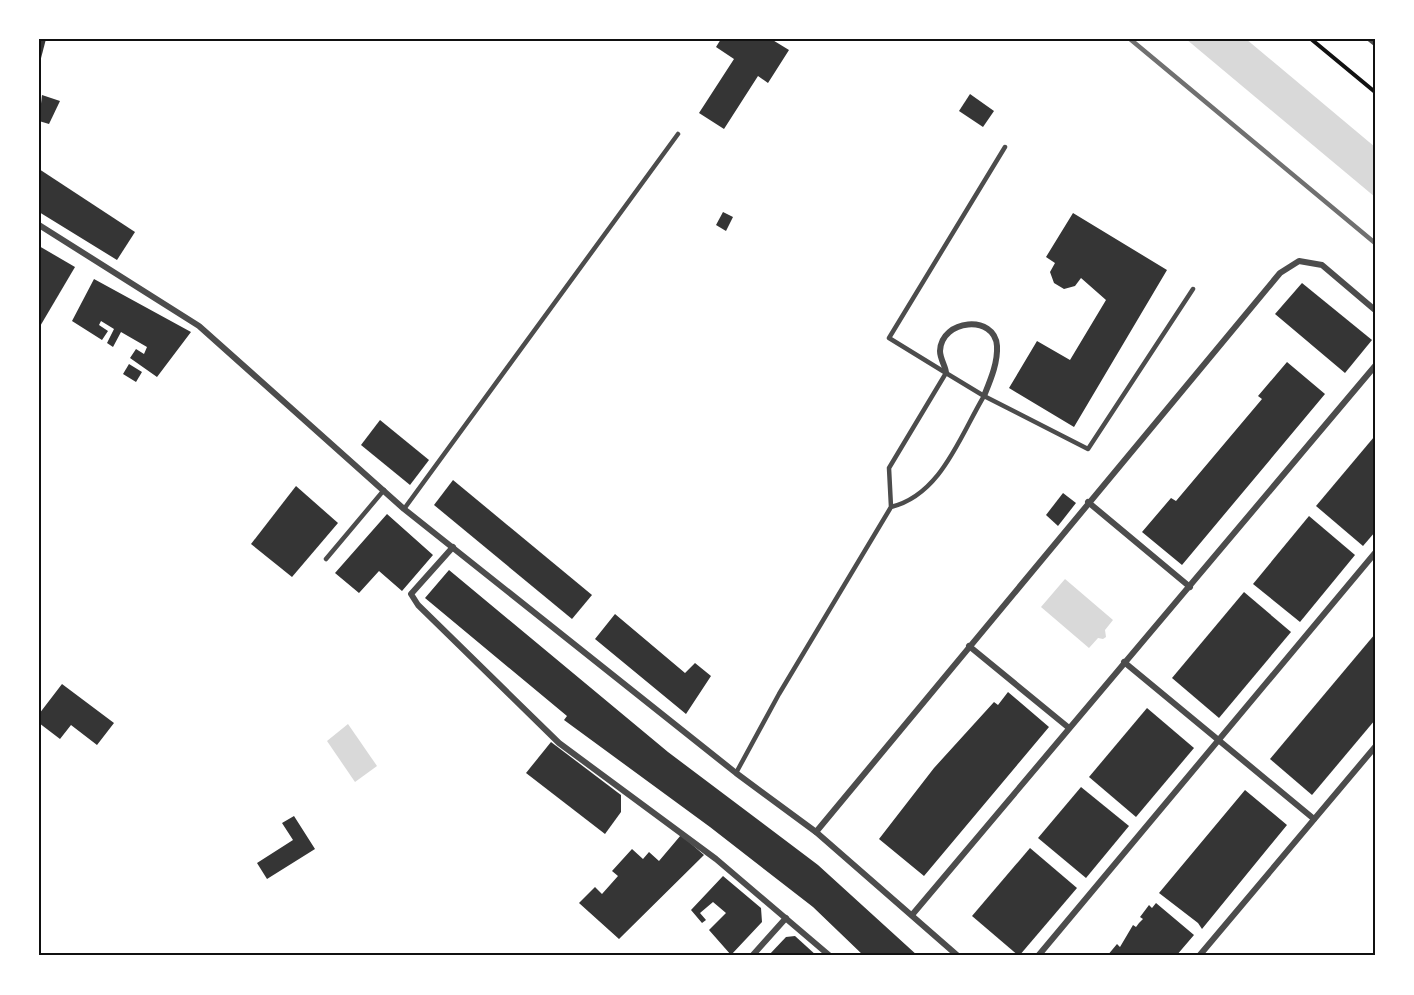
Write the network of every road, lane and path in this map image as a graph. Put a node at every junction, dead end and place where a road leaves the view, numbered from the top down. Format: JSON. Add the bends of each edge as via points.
{"nodes":[{"id":1,"x":1311,"y":39,"type":"edge"},
{"id":2,"x":1370,"y":39,"type":"edge"},
{"id":3,"x":1375,"y":43,"type":"edge"},
{"id":4,"x":1375,"y":92,"type":"edge"},
{"id":5,"x":678,"y":134,"type":"dead end"},
{"id":6,"x":1005,"y":147,"type":"dead end"},
{"id":7,"x":39,"y":225,"type":"edge"},
{"id":8,"x":1193,"y":289,"type":"dead end"},
{"id":9,"x":1375,"y":310,"type":"edge"},
{"id":10,"x":1375,"y":366,"type":"edge"},
{"id":11,"x":946,"y":373,"type":"junction"},
{"id":12,"x":984,"y":396,"type":"junction"},
{"id":13,"x":384,"y":490,"type":"junction"},
{"id":14,"x":1088,"y":502,"type":"junction"},
{"id":15,"x":891,"y":507,"type":"junction"},
{"id":16,"x":404,"y":509,"type":"junction"},
{"id":17,"x":453,"y":547,"type":"junction"},
{"id":18,"x":1375,"y":553,"type":"edge"},
{"id":19,"x":326,"y":559,"type":"dead end"},
{"id":20,"x":1190,"y":586,"type":"junction"},
{"id":21,"x":969,"y":646,"type":"junction"},
{"id":22,"x":1124,"y":662,"type":"junction"},
{"id":23,"x":1070,"y":728,"type":"junction"},
{"id":24,"x":1218,"y":741,"type":"junction"},
{"id":25,"x":1375,"y":747,"type":"edge"},
{"id":26,"x":736,"y":772,"type":"junction"},
{"id":27,"x":1314,"y":819,"type":"junction"},
{"id":28,"x":816,"y":832,"type":"junction"},
{"id":29,"x":912,"y":915,"type":"junction"},
{"id":30,"x":786,"y":918,"type":"junction"},
{"id":31,"x":752,"y":956,"type":"edge"},
{"id":32,"x":830,"y":956,"type":"edge"},
{"id":33,"x":958,"y":956,"type":"edge"},
{"id":34,"x":1038,"y":956,"type":"edge"},
{"id":35,"x":1199,"y":956,"type":"edge"}],
"edges":[{"from":1,"to":4,"type":"path"},
{"from":2,"to":3,"type":"street"},
{"from":5,"to":16,"type":"lane"},
{"from":6,"to":11,"type":"lane","via":[[889,338]]},
{"from":7,"to":13,"type":"street","via":[[199,326]]},
{"from":8,"to":12,"type":"lane","via":[[1088,448]]},
{"from":9,"to":14,"type":"street","via":[[1322,265],[1299,261],[1280,273]]},
{"from":10,"to":20,"type":"street"},
{"from":11,"to":12,"type":"lane"},
{"from":11,"to":12,"type":"street","via":[[940,351],[944,337],[954,327],[979,325],[990,332],[998,345]]},
{"from":11,"to":15,"type":"lane","via":[[889,468]]},
{"from":12,"to":15,"type":"lane","via":[[934,484],[915,498]]},
{"from":13,"to":16,"type":"street"},
{"from":13,"to":19,"type":"lane"},
{"from":14,"to":20,"type":"street"},
{"from":14,"to":21,"type":"street"},
{"from":15,"to":26,"type":"lane"},
{"from":16,"to":17,"type":"street"},
{"from":17,"to":26,"type":"street"},
{"from":17,"to":30,"type":"street","via":[[411,594],[418,605],[559,743],[716,859]]},
{"from":18,"to":24,"type":"street"},
{"from":20,"to":22,"type":"street"},
{"from":21,"to":23,"type":"street"},
{"from":21,"to":28,"type":"street"},
{"from":22,"to":23,"type":"street"},
{"from":22,"to":24,"type":"street"},
{"from":23,"to":29,"type":"street"},
{"from":24,"to":27,"type":"street"},
{"from":24,"to":34,"type":"street"},
{"from":25,"to":27,"type":"street"},
{"from":26,"to":28,"type":"street"},
{"from":27,"to":35,"type":"street"},
{"from":28,"to":29,"type":"street"},
{"from":29,"to":33,"type":"street"},
{"from":30,"to":31,"type":"street"},
{"from":30,"to":32,"type":"street"}]}
